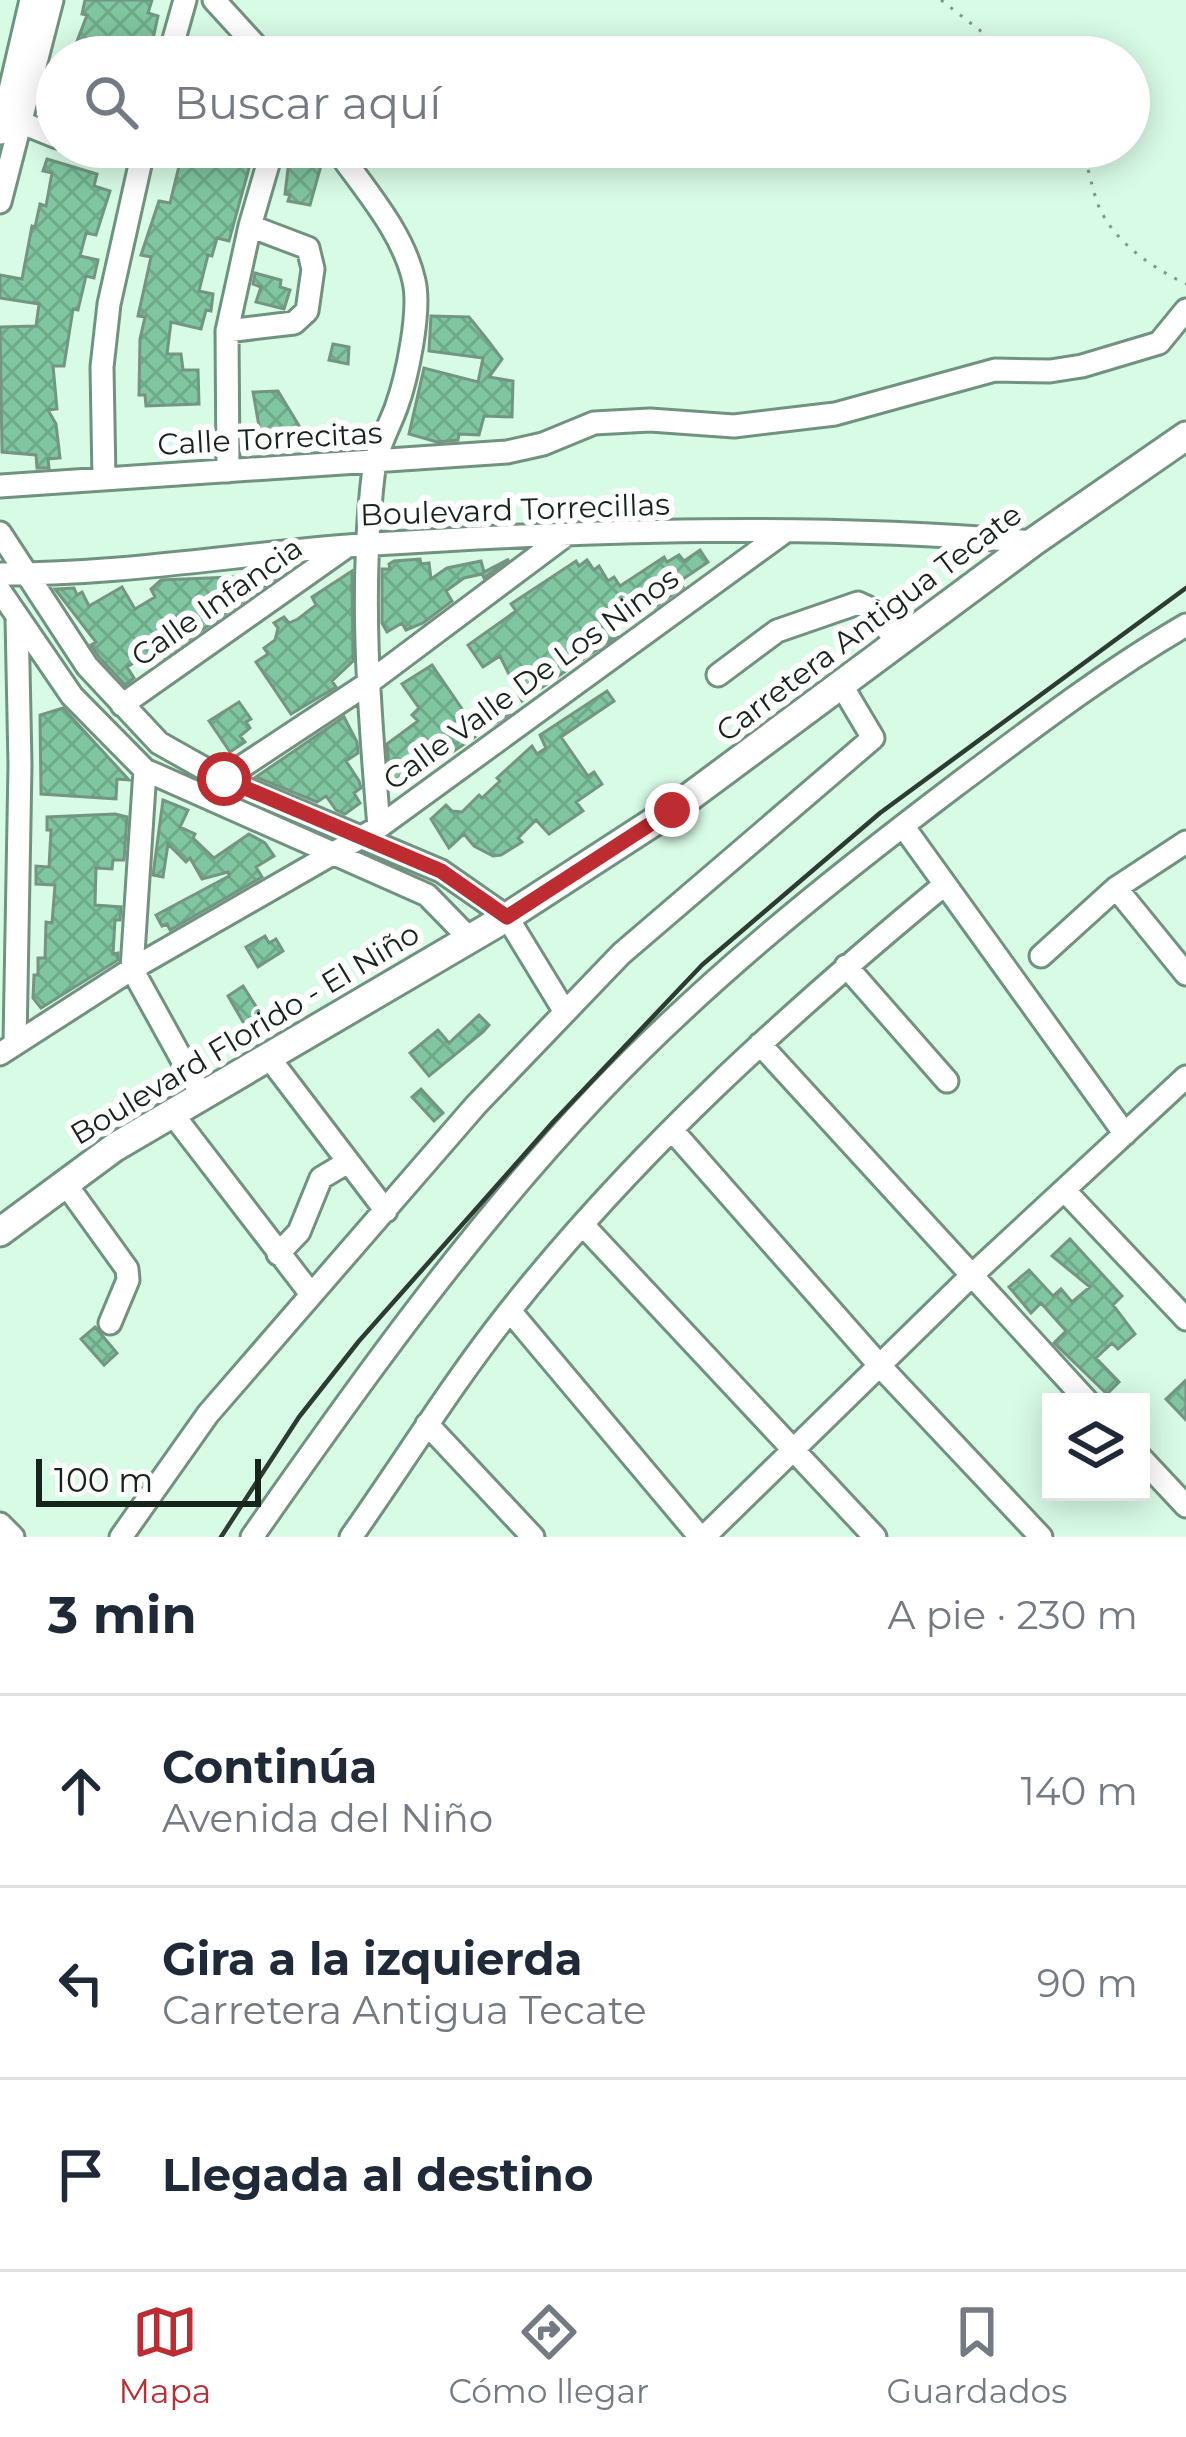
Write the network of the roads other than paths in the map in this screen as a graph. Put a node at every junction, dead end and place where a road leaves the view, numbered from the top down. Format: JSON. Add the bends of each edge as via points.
{"nodes":[{"id":1,"x":31,"y":0,"type":"edge"},
{"id":2,"x":52,"y":0,"type":"edge"},
{"id":3,"x":185,"y":0,"type":"edge"},
{"id":4,"x":214,"y":0,"type":"edge"},
{"id":5,"x":38,"y":36,"type":"edge"},
{"id":6,"x":175,"y":36,"type":"edge"},
{"id":7,"x":247,"y":36,"type":"edge"},
{"id":8,"x":36,"y":42,"type":"edge"},
{"id":9,"x":6,"y":121,"type":"edge"},
{"id":10,"x":36,"y":130,"type":"edge"},
{"id":11,"x":139,"y":168,"type":"edge"},
{"id":12,"x":267,"y":168,"type":"edge"},
{"id":13,"x":349,"y":168,"type":"edge"},
{"id":14,"x":0,"y":202,"type":"edge"},
{"id":15,"x":250,"y":226,"type":"junction"},
{"id":16,"x":1186,"y":310,"type":"edge"},
{"id":17,"x":227,"y":331,"type":"junction"},
{"id":18,"x":1186,"y":436,"type":"edge"},
{"id":19,"x":375,"y":462,"type":"junction"},
{"id":20,"x":228,"y":471,"type":"junction"},
{"id":21,"x":104,"y":478,"type":"junction"},
{"id":22,"x":0,"y":486,"type":"edge"},
{"id":23,"x":784,"y":532,"type":"junction"},
{"id":24,"x":0,"y":533,"type":"edge"},
{"id":25,"x":567,"y":535,"type":"junction"},
{"id":26,"x":1033,"y":542,"type":"junction"},
{"id":27,"x":357,"y":545,"type":"junction"},
{"id":28,"x":0,"y":574,"type":"edge"},
{"id":29,"x":26,"y":574,"type":"junction"},
{"id":30,"x":0,"y":591,"type":"edge"},
{"id":31,"x":17,"y":618,"type":"junction"},
{"id":32,"x":1186,"y":625,"type":"edge"},
{"id":33,"x":898,"y":643,"type":"junction"},
{"id":34,"x":718,"y":675,"type":"dead end"},
{"id":35,"x":367,"y":684,"type":"junction"},
{"id":36,"x":842,"y":686,"type":"junction"},
{"id":37,"x":122,"y":705,"type":"junction"},
{"id":38,"x":10,"y":766,"type":"edge"},
{"id":39,"x":145,"y":770,"type":"junction"},
{"id":40,"x":224,"y":779,"type":"junction"},
{"id":41,"x":903,"y":826,"type":"junction"},
{"id":42,"x":370,"y":832,"type":"junction"},
{"id":43,"x":1186,"y":842,"type":"edge"},
{"id":44,"x":332,"y":854,"type":"junction"},
{"id":45,"x":944,"y":885,"type":"junction"},
{"id":46,"x":1116,"y":888,"type":"junction"},
{"id":47,"x":507,"y":917,"type":"junction"},
{"id":48,"x":468,"y":938,"type":"junction"},
{"id":49,"x":1042,"y":956,"type":"dead end"},
{"id":50,"x":846,"y":966,"type":"junction"},
{"id":51,"x":132,"y":969,"type":"junction"},
{"id":52,"x":1186,"y":974,"type":"edge"},
{"id":53,"x":565,"y":1012,"type":"junction"},
{"id":54,"x":760,"y":1044,"type":"junction"},
{"id":55,"x":8,"y":1049,"type":"edge"},
{"id":56,"x":267,"y":1055,"type":"junction"},
{"id":57,"x":1186,"y":1077,"type":"edge"},
{"id":58,"x":947,"y":1081,"type":"dead end"},
{"id":59,"x":202,"y":1094,"type":"junction"},
{"id":60,"x":172,"y":1112,"type":"junction"},
{"id":61,"x":672,"y":1130,"type":"junction"},
{"id":62,"x":1125,"y":1134,"type":"junction"},
{"id":63,"x":348,"y":1162,"type":"junction"},
{"id":64,"x":65,"y":1184,"type":"junction"},
{"id":65,"x":1064,"y":1190,"type":"junction"},
{"id":66,"x":386,"y":1211,"type":"junction"},
{"id":67,"x":583,"y":1226,"type":"junction"},
{"id":68,"x":0,"y":1232,"type":"edge"},
{"id":69,"x":278,"y":1254,"type":"junction"},
{"id":70,"x":970,"y":1277,"type":"junction"},
{"id":71,"x":311,"y":1294,"type":"junction"},
{"id":72,"x":510,"y":1311,"type":"junction"},
{"id":73,"x":1186,"y":1319,"type":"edge"},
{"id":74,"x":110,"y":1323,"type":"dead end"},
{"id":75,"x":881,"y":1367,"type":"junction"},
{"id":76,"x":1080,"y":1393,"type":"edge"},
{"id":77,"x":427,"y":1424,"type":"junction"},
{"id":78,"x":793,"y":1452,"type":"junction"},
{"id":79,"x":1150,"y":1468,"type":"edge"},
{"id":80,"x":1186,"y":1506,"type":"edge"},
{"id":81,"x":0,"y":1524,"type":"edge"},
{"id":82,"x":355,"y":1535,"type":"edge"},
{"id":83,"x":13,"y":1537,"type":"edge"},
{"id":84,"x":121,"y":1537,"type":"edge"},
{"id":85,"x":252,"y":1537,"type":"edge"},
{"id":86,"x":533,"y":1537,"type":"edge"},
{"id":87,"x":702,"y":1537,"type":"edge"},
{"id":88,"x":875,"y":1537,"type":"edge"},
{"id":89,"x":1041,"y":1537,"type":"edge"}],
"edges":[{"from":1,"to":9,"type":"street"},
{"from":2,"to":5,"type":"street"},
{"from":3,"to":6,"type":"street"},
{"from":4,"to":7,"type":"street"},
{"from":8,"to":9,"type":"street"},
{"from":9,"to":10,"type":"street"},
{"from":9,"to":14,"type":"street"},
{"from":11,"to":21,"type":"street","via":[[109,304]]},
{"from":12,"to":15,"type":"street"},
{"from":13,"to":19,"type":"street","via":[[416,284],[407,366]]},
{"from":15,"to":17,"type":"street"},
{"from":15,"to":17,"type":"street","via":[[308,248],[307,311],[294,323]]},
{"from":16,"to":19,"type":"street","name":"Calle Torrecitas","via":[[1159,343],[1082,366],[995,370],[835,414],[734,426],[594,423],[507,452]]},
{"from":17,"to":20,"type":"street"},
{"from":18,"to":26,"type":"main road","name":"Carretera Antigua Tecate"},
{"from":19,"to":20,"type":"street","name":"Calle Torrecitas"},
{"from":19,"to":27,"type":"street"},
{"from":20,"to":21,"type":"street","name":"Calle Torrecitas"},
{"from":21,"to":22,"type":"street","name":"Calle Torrecitas"},
{"from":23,"to":25,"type":"street","name":"Boulevard Torrecillas"},
{"from":23,"to":26,"type":"street","name":"Boulevard Torrecillas"},
{"from":23,"to":42,"type":"street","name":"Calle Valle De Los Ninos"},
{"from":24,"to":29,"type":"street"},
{"from":25,"to":27,"type":"street","name":"Boulevard Torrecillas"},
{"from":25,"to":35,"type":"street"},
{"from":26,"to":33,"type":"main road","name":"Carretera Antigua Tecate"},
{"from":27,"to":29,"type":"street","name":"Boulevard Torrecillas"},
{"from":27,"to":35,"type":"street"},
{"from":27,"to":37,"type":"street","name":"Calle Infancia"},
{"from":28,"to":29,"type":"street","name":"Boulevard Torrecillas"},
{"from":29,"to":37,"type":"street"},
{"from":30,"to":31,"type":"street"},
{"from":31,"to":38,"type":"street"},
{"from":31,"to":39,"type":"street","via":[[72,696]]},
{"from":32,"to":41,"type":"street"},
{"from":33,"to":34,"type":"street","via":[[858,603],[776,631]]},
{"from":33,"to":36,"type":"main road","name":"Carretera Antigua Tecate"},
{"from":35,"to":40,"type":"street"},
{"from":35,"to":42,"type":"street"},
{"from":36,"to":47,"type":"main road","name":"Carretera Antigua Tecate"},
{"from":36,"to":53,"type":"street","via":[[873,738],[621,954]]},
{"from":37,"to":40,"type":"street","via":[[159,743]]},
{"from":38,"to":55,"type":"street"},
{"from":39,"to":44,"type":"street"},
{"from":39,"to":51,"type":"street"},
{"from":40,"to":42,"type":"street"},
{"from":41,"to":45,"type":"street"},
{"from":41,"to":85,"type":"street","via":[[748,953],[600,1091],[471,1240]]},
{"from":42,"to":44,"type":"street","name":"Calle Valle De Los Ninos"},
{"from":42,"to":47,"type":"street"},
{"from":43,"to":46,"type":"street"},
{"from":44,"to":48,"type":"street","via":[[427,895]]},
{"from":44,"to":51,"type":"street","name":"Calle Valle De Los Ninos"},
{"from":45,"to":50,"type":"street"},
{"from":45,"to":62,"type":"street"},
{"from":46,"to":49,"type":"street"},
{"from":46,"to":52,"type":"street"},
{"from":47,"to":48,"type":"main road","name":"Carretera Antigua Tecate"},
{"from":47,"to":53,"type":"street"},
{"from":48,"to":56,"type":"main road","name":"Boulevard Florido - El Niño"},
{"from":50,"to":54,"type":"street"},
{"from":50,"to":58,"type":"street"},
{"from":51,"to":55,"type":"street","name":"Calle Valle De Los Ninos"},
{"from":51,"to":59,"type":"street"},
{"from":53,"to":66,"type":"street"},
{"from":54,"to":61,"type":"street"},
{"from":54,"to":70,"type":"street"},
{"from":56,"to":59,"type":"main road","name":"Boulevard Florido - El Niño"},
{"from":56,"to":63,"type":"street"},
{"from":57,"to":62,"type":"street"},
{"from":59,"to":60,"type":"main road","name":"Boulevard Florido - El Niño"},
{"from":60,"to":64,"type":"main road","name":"Boulevard Florido - El Niño"},
{"from":60,"to":69,"type":"street"},
{"from":61,"to":67,"type":"street"},
{"from":61,"to":75,"type":"street"},
{"from":62,"to":65,"type":"street"},
{"from":63,"to":66,"type":"street"},
{"from":63,"to":69,"type":"street","via":[[314,1187],[299,1232]]},
{"from":64,"to":68,"type":"main road","name":"Boulevard Florido - El Niño"},
{"from":64,"to":74,"type":"street","via":[[127,1269]]},
{"from":65,"to":70,"type":"street"},
{"from":65,"to":73,"type":"street"},
{"from":66,"to":71,"type":"street"},
{"from":67,"to":72,"type":"street"},
{"from":67,"to":78,"type":"street"},
{"from":69,"to":71,"type":"street"},
{"from":70,"to":75,"type":"street"},
{"from":70,"to":76,"type":"street"},
{"from":71,"to":84,"type":"street","via":[[208,1414]]},
{"from":72,"to":77,"type":"street"},
{"from":72,"to":87,"type":"street"},
{"from":75,"to":78,"type":"street"},
{"from":75,"to":89,"type":"street"},
{"from":77,"to":82,"type":"street"},
{"from":77,"to":86,"type":"street"},
{"from":78,"to":87,"type":"street"},
{"from":78,"to":88,"type":"street"},
{"from":79,"to":80,"type":"street"},
{"from":81,"to":83,"type":"street"}]}
